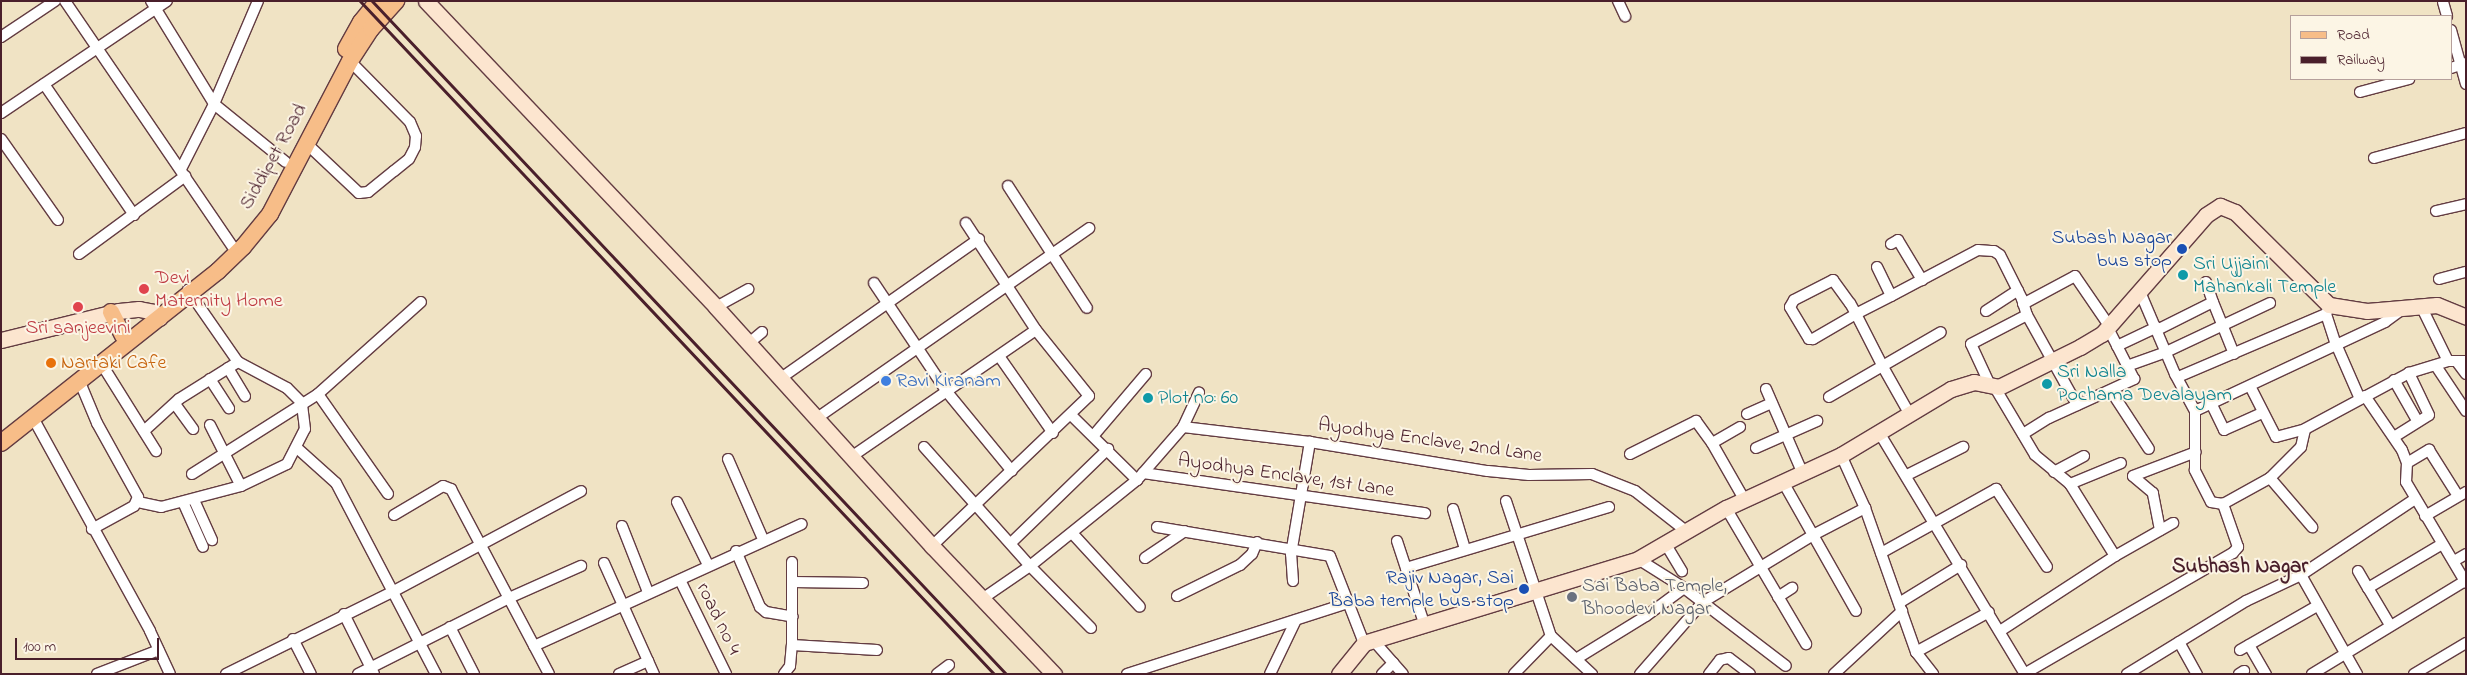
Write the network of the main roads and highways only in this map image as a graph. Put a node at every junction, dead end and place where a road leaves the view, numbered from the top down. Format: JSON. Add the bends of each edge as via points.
{"nodes":[{"id":1,"x":378,"y":1,"type":"edge"},
{"id":2,"x":396,"y":1,"type":"edge"},
{"id":3,"x":188,"y":290,"type":"junction"},
{"id":4,"x":111,"y":312,"type":"road end"},
{"id":5,"x":157,"y":315,"type":"junction"},
{"id":6,"x":123,"y":336,"type":"junction"},
{"id":7,"x":1,"y":431,"type":"edge"},
{"id":8,"x":1,"y":443,"type":"edge"}],
"edges":[{"from":1,"to":3,"type":"main road","name":"Siddipet Road","via":[[361,22],[259,211],[232,246]]},
{"from":2,"to":3,"type":"main road","name":"Siddipet Road","via":[[371,29],[350,61],[270,214],[243,247]]},
{"from":3,"to":5,"type":"main road","name":"Siddipet Road"},
{"from":4,"to":6,"type":"main road"},
{"from":5,"to":6,"type":"main road","name":"Siddipet Road"},
{"from":5,"to":8,"type":"main road","name":"Siddipet Road"},
{"from":6,"to":7,"type":"main road","name":"Siddipet Road"}]}
